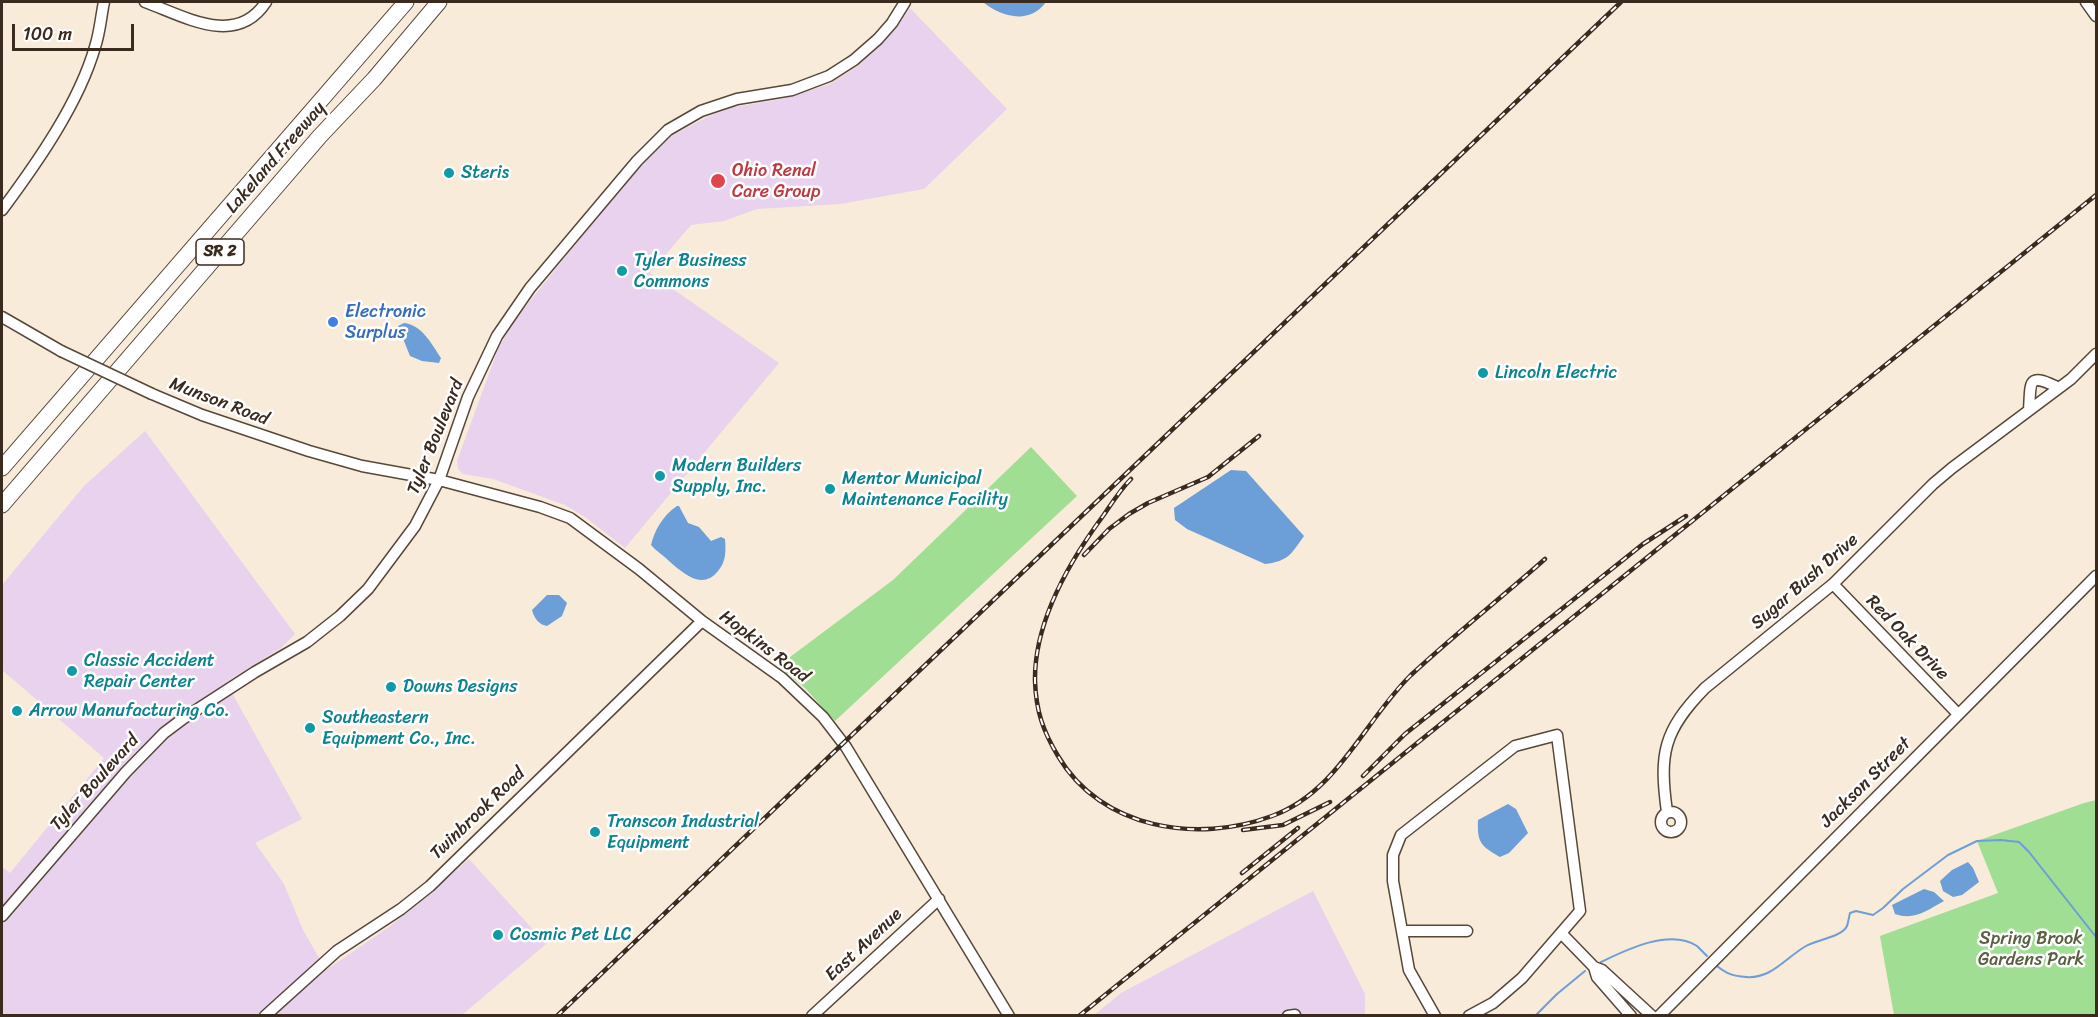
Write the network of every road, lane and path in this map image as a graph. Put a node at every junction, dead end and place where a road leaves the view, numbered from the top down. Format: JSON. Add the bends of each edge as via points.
{"nodes":[{"id":1,"x":104,"y":2,"type":"edge"},
{"id":2,"x":145,"y":2,"type":"edge"},
{"id":3,"x":266,"y":2,"type":"edge"},
{"id":4,"x":406,"y":2,"type":"edge"},
{"id":5,"x":439,"y":2,"type":"edge"},
{"id":6,"x":905,"y":2,"type":"edge"},
{"id":7,"x":2086,"y":2,"type":"edge"},
{"id":8,"x":2097,"y":16,"type":"edge"},
{"id":9,"x":2,"y":210,"type":"edge"},
{"id":10,"x":2,"y":317,"type":"edge"},
{"id":11,"x":2097,"y":354,"type":"edge"},
{"id":12,"x":2059,"y":388,"type":"junction"},
{"id":13,"x":2029,"y":410,"type":"junction"},
{"id":14,"x":2,"y":468,"type":"edge"},
{"id":15,"x":439,"y":480,"type":"junction"},
{"id":16,"x":2,"y":505,"type":"edge"},
{"id":17,"x":2097,"y":576,"type":"edge"},
{"id":18,"x":1833,"y":584,"type":"junction"},
{"id":19,"x":702,"y":621,"type":"junction"},
{"id":20,"x":1958,"y":714,"type":"junction"},
{"id":21,"x":1667,"y":812,"type":"dead end"},
{"id":22,"x":939,"y":899,"type":"junction"},
{"id":23,"x":2,"y":916,"type":"edge"},
{"id":24,"x":1402,"y":931,"type":"junction"},
{"id":25,"x":1467,"y":931,"type":"dead end"},
{"id":26,"x":1562,"y":934,"type":"junction"},
{"id":27,"x":1594,"y":967,"type":"junction"},
{"id":28,"x":265,"y":1016,"type":"edge"},
{"id":29,"x":812,"y":1016,"type":"edge"},
{"id":30,"x":1009,"y":1016,"type":"edge"},
{"id":31,"x":1435,"y":1016,"type":"edge"},
{"id":32,"x":1469,"y":1016,"type":"edge"},
{"id":33,"x":1631,"y":1016,"type":"edge"},
{"id":34,"x":1652,"y":1016,"type":"edge"},
{"id":35,"x":1659,"y":1016,"type":"edge"}],
"edges":[{"from":1,"to":9,"type":"street","via":[[95,47],[78,88]]},
{"from":2,"to":3,"type":"street","via":[[215,26],[244,21]]},
{"from":4,"to":14,"type":"highway","name":"Lakeland Freeway","number":"SR 2"},
{"from":5,"to":16,"type":"highway","name":"Lakeland Freeway","number":"SR 2"},
{"from":6,"to":15,"type":"street","name":"Tyler Boulevard","via":[[878,39],[829,76],[792,90],[737,99],[701,111],[668,130],[637,161],[530,288],[497,336],[468,398]]},
{"from":7,"to":8,"type":"street"},
{"from":10,"to":15,"type":"street","name":"Munson Road","bridge":true,"via":[[61,351],[202,415],[309,452]]},
{"from":11,"to":12,"type":"street","name":"Sugar Bush Drive"},
{"from":12,"to":13,"type":"street","name":"Sugar Bush Drive"},
{"from":12,"to":13,"type":"street","via":[[2043,380],[2034,381]]},
{"from":13,"to":18,"type":"street","name":"Sugar Bush Drive","via":[[1933,484]]},
{"from":15,"to":19,"type":"street","name":"Hopkins Road","via":[[570,518]]},
{"from":15,"to":23,"type":"street","name":"Tyler Boulevard","via":[[415,526],[353,604],[307,642],[164,733]]},
{"from":17,"to":20,"type":"street","name":"Jackson Street"},
{"from":18,"to":20,"type":"street","name":"Red Oak Drive"},
{"from":18,"to":21,"type":"street","name":"Sugar Bush Drive","via":[[1705,688],[1682,713],[1663,759]]},
{"from":19,"to":22,"type":"street","name":"Hopkins Road","via":[[782,678],[823,717],[846,747]]},
{"from":19,"to":28,"type":"street","name":"Twinbrook Road","via":[[430,886],[337,951]]},
{"from":20,"to":35,"type":"street","name":"Jackson Street"},
{"from":22,"to":29,"type":"street","name":"East Avenue"},
{"from":22,"to":30,"type":"street","name":"Hopkins Road"},
{"from":24,"to":25,"type":"street"},
{"from":24,"to":26,"type":"street","via":[[1393,855],[1401,835],[1515,747],[1557,735],[1580,911]]},
{"from":24,"to":31,"type":"street","via":[[1409,970]]},
{"from":26,"to":27,"type":"street"},
{"from":26,"to":32,"type":"street","via":[[1522,978],[1493,1003]]},
{"from":27,"to":33,"type":"street","via":[[1597,976]]},
{"from":27,"to":34,"type":"street"}]}
